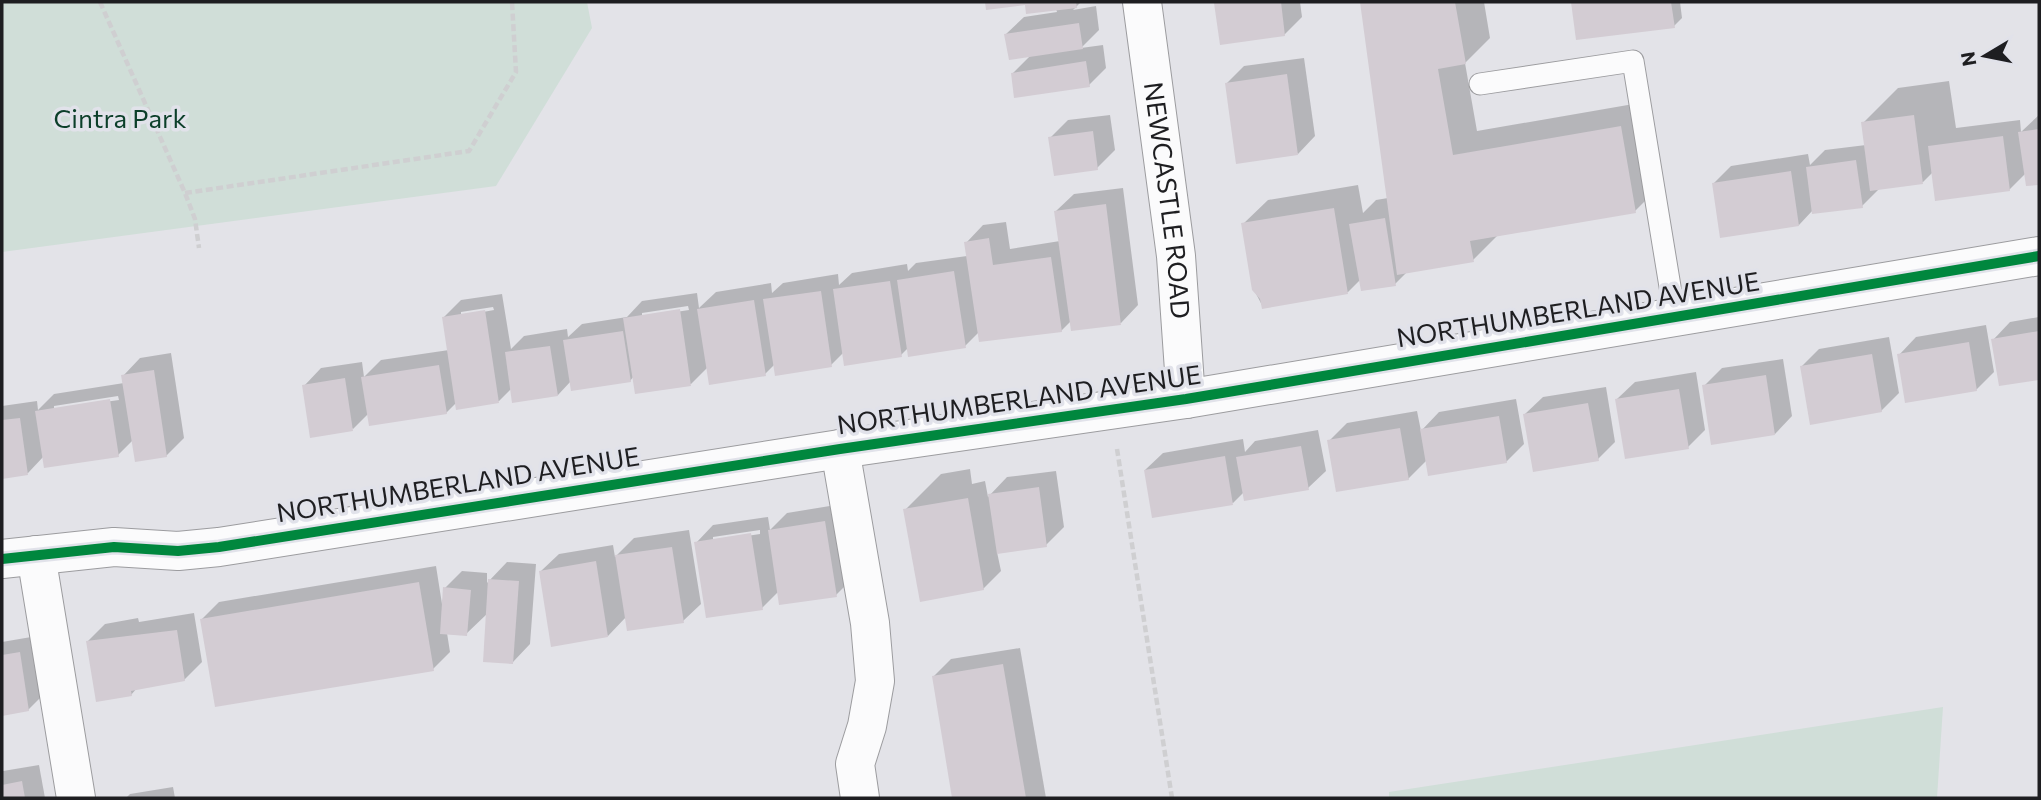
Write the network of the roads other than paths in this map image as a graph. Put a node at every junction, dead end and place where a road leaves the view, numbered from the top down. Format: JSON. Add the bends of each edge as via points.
{"nodes":[{"id":1,"x":1142,"y":2,"type":"edge"},
{"id":2,"x":1480,"y":84,"type":"dead end"},
{"id":3,"x":2039,"y":256,"type":"edge"},
{"id":4,"x":1675,"y":317,"type":"junction"},
{"id":5,"x":1186,"y":399,"type":"junction"},
{"id":6,"x":840,"y":449,"type":"junction"},
{"id":7,"x":19,"y":557,"type":"edge"},
{"id":8,"x":76,"y":798,"type":"edge"},
{"id":9,"x":860,"y":798,"type":"edge"}],
"edges":[{"from":1,"to":5,"type":"street","name":"NEWCASTLE ROAD","via":[[1176,256]]},
{"from":2,"to":4,"type":"lane","via":[[1633,61]]},
{"from":3,"to":4,"type":"street","name":"NORTHUMBERLAND AVENUE"},
{"from":4,"to":5,"type":"street","name":"NORTHUMBERLAND AVENUE"},
{"from":5,"to":6,"type":"street","name":"NORTHUMBERLAND AVENUE"},
{"from":6,"to":7,"type":"street","name":"NORTHUMBERLAND AVENUE","via":[[219,547],[178,551],[114,547]]},
{"from":6,"to":9,"type":"street","via":[[870,623],[875,681],[855,764]]},
{"from":7,"to":8,"type":"street"}]}
